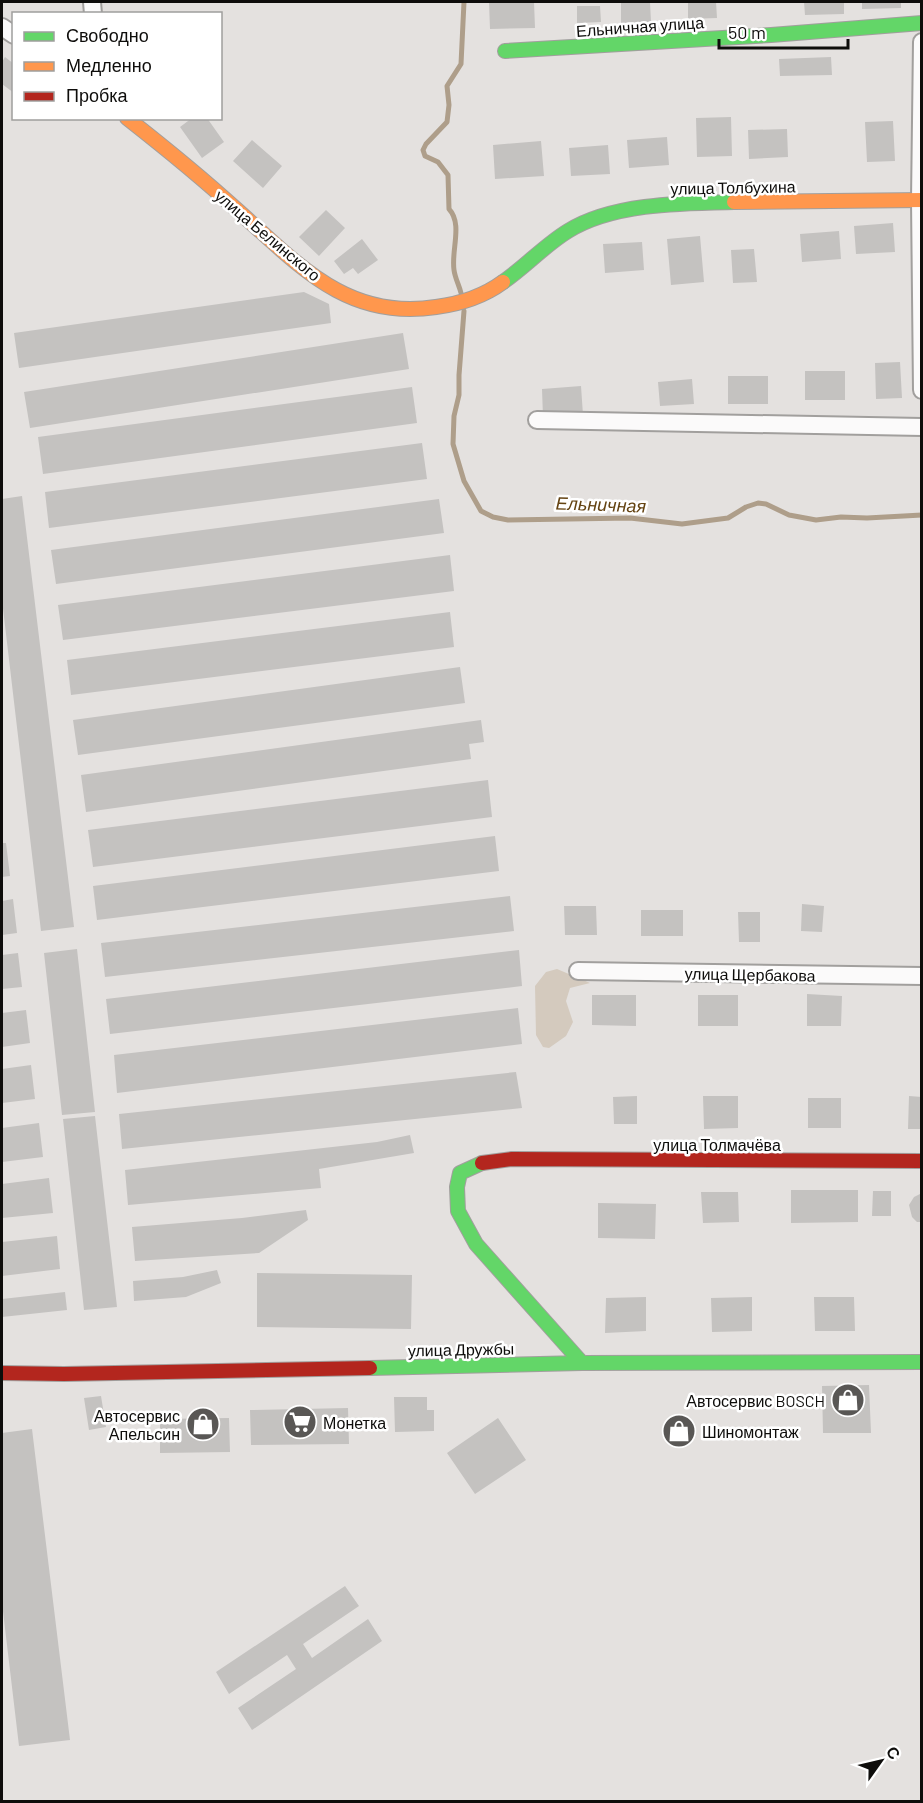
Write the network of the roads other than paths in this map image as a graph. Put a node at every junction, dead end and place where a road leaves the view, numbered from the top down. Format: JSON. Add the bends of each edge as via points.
{"nodes":[{"id":1,"x":921,"y":23,"type":"edge"},
{"id":2,"x":921,"y":42,"type":"edge"},
{"id":3,"x":505,"y":51,"type":"dead end"},
{"id":4,"x":129,"y":120,"type":"edge"},
{"id":5,"x":921,"y":200,"type":"edge"},
{"id":6,"x":464,"y":302,"type":"joint"},
{"id":7,"x":921,"y":390,"type":"edge"},
{"id":8,"x":537,"y":420,"type":"dead end"},
{"id":9,"x":921,"y":427,"type":"edge"},
{"id":10,"x":578,"y":971,"type":"dead end"},
{"id":11,"x":921,"y":976,"type":"edge"},
{"id":12,"x":921,"y":1161,"type":"edge"},
{"id":13,"x":921,"y":1362,"type":"edge"},
{"id":14,"x":582,"y":1363,"type":"junction"},
{"id":15,"x":2,"y":1373,"type":"edge"}],
"edges":[{"from":1,"to":3,"type":"street","name":"Ельничная улица"},
{"from":2,"to":5,"type":"street"},
{"from":4,"to":6,"type":"street","name":"улица Белинского","via":[[301,266],[337,291],[387,308]]},
{"from":5,"to":6,"type":"street","name":"улица Толбухина","via":[[682,202],[604,216],[568,230],[504,282]]},
{"from":5,"to":7,"type":"street"},
{"from":8,"to":9,"type":"street"},
{"from":10,"to":11,"type":"street","name":"улица Щербакова"},
{"from":12,"to":14,"type":"street","name":"улица Толмачёва","via":[[512,1160],[483,1161],[460,1173],[458,1210],[476,1244]]},
{"from":13,"to":14,"type":"street","name":"улица Дружбы"},
{"from":14,"to":15,"type":"street","name":"улица Дружбы"}]}
